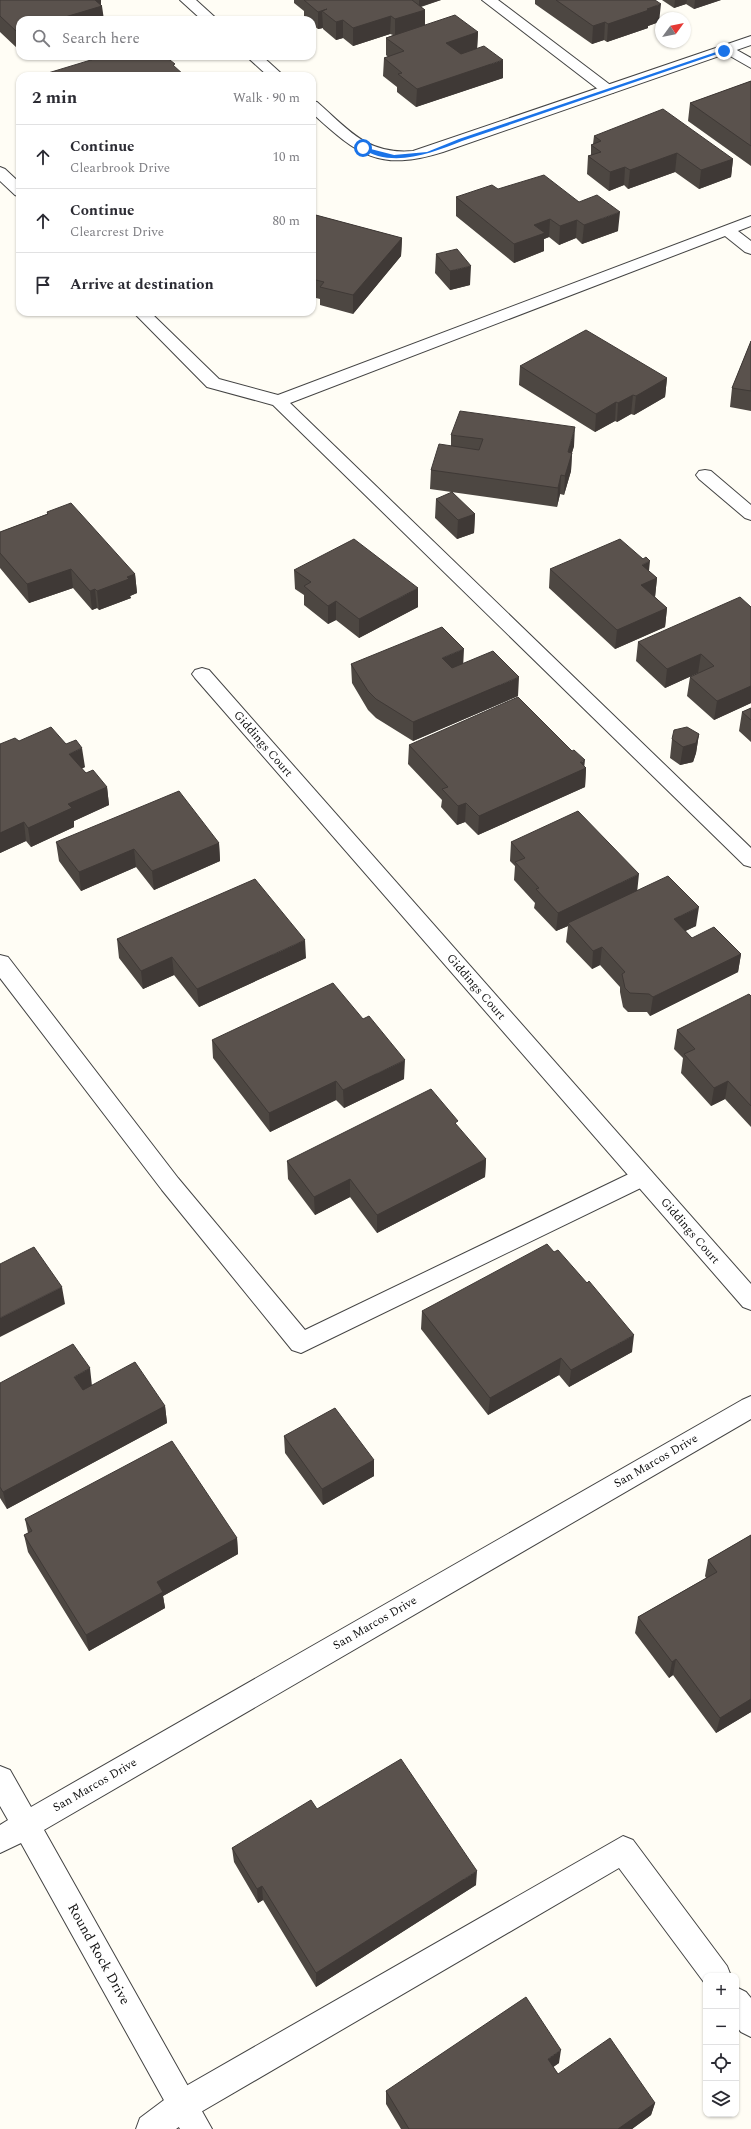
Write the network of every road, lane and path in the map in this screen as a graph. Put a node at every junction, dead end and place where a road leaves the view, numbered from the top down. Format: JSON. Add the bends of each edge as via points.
{"nodes":[{"id":1,"x":187,"y":0,"type":"edge"},
{"id":2,"x":489,"y":0,"type":"edge"},
{"id":3,"x":206,"y":16,"type":"edge"},
{"id":4,"x":751,"y":40,"type":"edge"},
{"id":5,"x":728,"y":49,"type":"junction"},
{"id":6,"x":258,"y":60,"type":"edge"},
{"id":7,"x":751,"y":64,"type":"edge"},
{"id":8,"x":272,"y":72,"type":"edge"},
{"id":9,"x":608,"y":90,"type":"junction"},
{"id":10,"x":316,"y":108,"type":"edge"},
{"id":11,"x":0,"y":172,"type":"edge"},
{"id":12,"x":16,"y":188,"type":"edge"},
{"id":13,"x":751,"y":221,"type":"edge"},
{"id":14,"x":726,"y":230,"type":"junction"},
{"id":15,"x":751,"y":249,"type":"edge"},
{"id":16,"x":145,"y":316,"type":"edge"},
{"id":17,"x":279,"y":401,"type":"junction"},
{"id":18,"x":705,"y":475,"type":"dead end"},
{"id":19,"x":751,"y":514,"type":"edge"},
{"id":20,"x":202,"y":674,"type":"dead end"},
{"id":21,"x":751,"y":860,"type":"edge"},
{"id":22,"x":0,"y":963,"type":"edge"},
{"id":23,"x":643,"y":1177,"type":"junction"},
{"id":24,"x":751,"y":1300,"type":"edge"},
{"id":25,"x":751,"y":1407,"type":"edge"},
{"id":26,"x":0,"y":1779,"type":"edge"},
{"id":27,"x":26,"y":1825,"type":"junction"},
{"id":28,"x":0,"y":1840,"type":"edge"},
{"id":29,"x":715,"y":1973,"type":"edge"},
{"id":30,"x":739,"y":2006,"type":"edge"},
{"id":31,"x":751,"y":2022,"type":"edge"},
{"id":32,"x":190,"y":2117,"type":"edge"},
{"id":33,"x":151,"y":2129,"type":"edge"}],
"edges":[{"from":1,"to":3,"type":"street"},
{"from":2,"to":9,"type":"street"},
{"from":4,"to":5,"type":"street"},
{"from":5,"to":7,"type":"street"},
{"from":5,"to":9,"type":"street"},
{"from":6,"to":8,"type":"street"},
{"from":9,"to":10,"type":"street","via":[[428,153],[394,157],[363,148]]},
{"from":11,"to":12,"type":"street"},
{"from":13,"to":14,"type":"street"},
{"from":14,"to":15,"type":"street"},
{"from":14,"to":17,"type":"street"},
{"from":16,"to":17,"type":"street","via":[[213,383]]},
{"from":17,"to":21,"type":"street"},
{"from":18,"to":19,"type":"street"},
{"from":20,"to":23,"type":"street","name":"Giddings Court"},
{"from":22,"to":23,"type":"street","via":[[170,1184],[301,1343]]},
{"from":23,"to":24,"type":"street","name":"Giddings Court"},
{"from":25,"to":27,"type":"street","name":"San Marcos Drive"},
{"from":26,"to":27,"type":"street","name":"Round Rock Drive"},
{"from":27,"to":28,"type":"street","name":"San Marcos Drive"},
{"from":27,"to":32,"type":"street","name":"Round Rock Drive"},
{"from":29,"to":32,"type":"street","via":[[623,1850]]},
{"from":30,"to":31,"type":"street"},
{"from":32,"to":33,"type":"street"}]}
